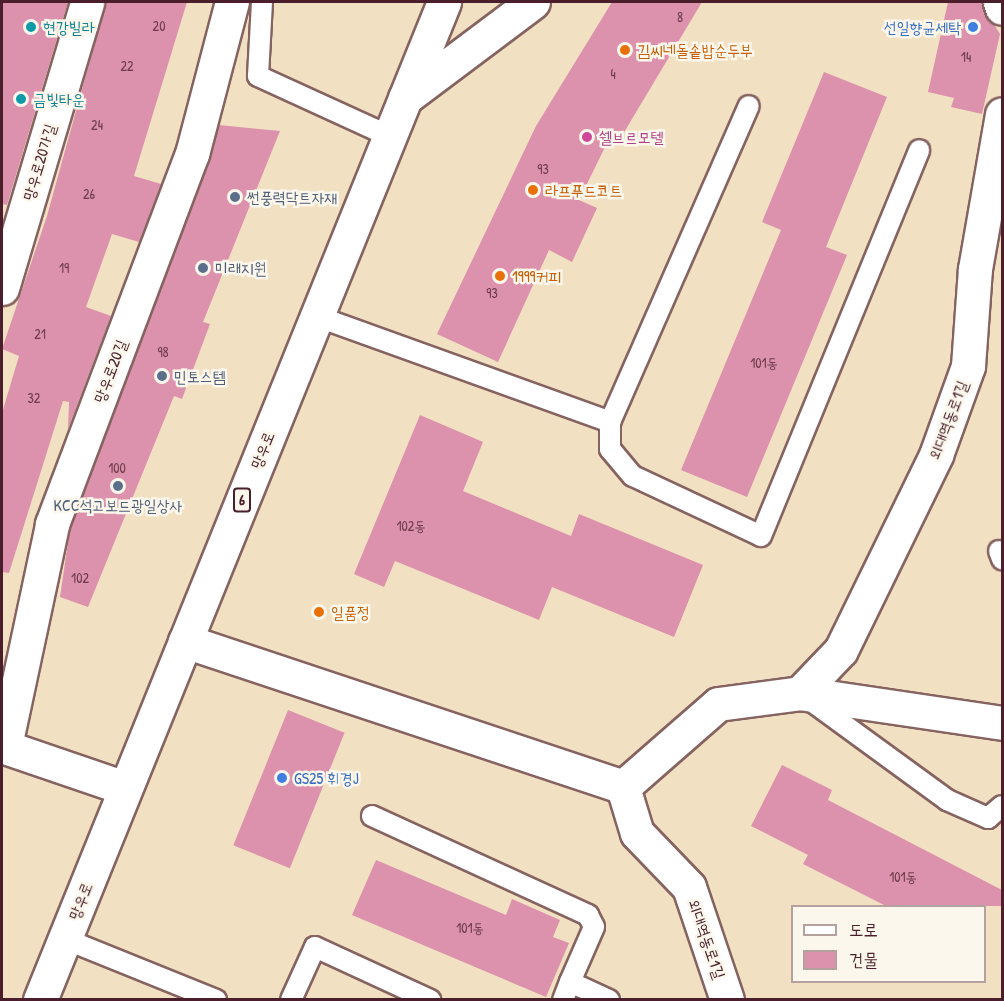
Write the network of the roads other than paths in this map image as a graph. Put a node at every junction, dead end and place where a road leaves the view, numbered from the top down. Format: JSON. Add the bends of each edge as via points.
{"nodes":[{"id":1,"x":87,"y":2,"type":"edge"},
{"id":2,"x":232,"y":2,"type":"edge"},
{"id":3,"x":262,"y":2,"type":"edge"},
{"id":4,"x":444,"y":2,"type":"edge"},
{"id":5,"x":533,"y":2,"type":"edge"},
{"id":6,"x":1000,"y":2,"type":"edge"},
{"id":7,"x":1002,"y":8,"type":"edge"},
{"id":8,"x":405,"y":98,"type":"junction"},
{"id":9,"x":749,"y":106,"type":"dead end"},
{"id":10,"x":1002,"y":114,"type":"edge"},
{"id":11,"x":389,"y":136,"type":"junction"},
{"id":12,"x":920,"y":150,"type":"dead end"},
{"id":13,"x":2,"y":288,"type":"edge"},
{"id":14,"x":316,"y":316,"type":"junction"},
{"id":15,"x":610,"y":422,"type":"junction"},
{"id":16,"x":185,"y":641,"type":"junction"},
{"id":17,"x":800,"y":693,"type":"junction"},
{"id":18,"x":1002,"y":723,"type":"edge"},
{"id":19,"x":3,"y":746,"type":"edge"},
{"id":20,"x":623,"y":787,"type":"junction"},
{"id":21,"x":125,"y":788,"type":"junction"},
{"id":22,"x":1002,"y":806,"type":"edge"},
{"id":23,"x":372,"y":816,"type":"dead end"},
{"id":24,"x":65,"y":939,"type":"junction"},
{"id":25,"x":566,"y":991,"type":"edge"},
{"id":26,"x":40,"y":999,"type":"edge"},
{"id":27,"x":216,"y":999,"type":"edge"},
{"id":28,"x":291,"y":999,"type":"edge"},
{"id":29,"x":430,"y":999,"type":"edge"},
{"id":30,"x":609,"y":999,"type":"edge"},
{"id":31,"x":728,"y":999,"type":"edge"}],
"edges":[{"from":1,"to":13,"type":"street","name":"망우로20가길"},
{"from":2,"to":19,"type":"street","name":"망우로20길","via":[[192,154],[52,524]]},
{"from":3,"to":11,"type":"lane","via":[[258,76]]},
{"from":4,"to":8,"type":"street","name":"망우로","number":"6"},
{"from":5,"to":8,"type":"street"},
{"from":6,"to":7,"type":"street"},
{"from":8,"to":11,"type":"street","name":"망우로","number":"6"},
{"from":9,"to":15,"type":"lane"},
{"from":10,"to":17,"type":"street","name":"외대역동로1길","via":[[975,269],[968,366],[936,455],[841,650]]},
{"from":11,"to":14,"type":"street","name":"망우로","number":"6"},
{"from":12,"to":15,"type":"lane","via":[[761,536],[633,476],[610,449]]},
{"from":14,"to":15,"type":"lane"},
{"from":14,"to":16,"type":"street","name":"망우로","number":"6"},
{"from":16,"to":20,"type":"street"},
{"from":16,"to":21,"type":"street","name":"망우로","number":"6"},
{"from":17,"to":18,"type":"street"},
{"from":17,"to":20,"type":"street","via":[[718,704]]},
{"from":17,"to":22,"type":"lane","via":[[947,800],[988,818]]},
{"from":19,"to":21,"type":"street","name":"망우로20길"},
{"from":20,"to":31,"type":"street","name":"외대역동로1길","via":[[637,833],[689,887]]},
{"from":21,"to":24,"type":"street","name":"망우로","number":"6"},
{"from":23,"to":25,"type":"lane","via":[[588,915],[594,927]]},
{"from":24,"to":26,"type":"street","name":"망우로","number":"6"},
{"from":24,"to":27,"type":"lane"},
{"from":25,"to":30,"type":"lane"},
{"from":28,"to":29,"type":"lane","via":[[315,946]]}]}
